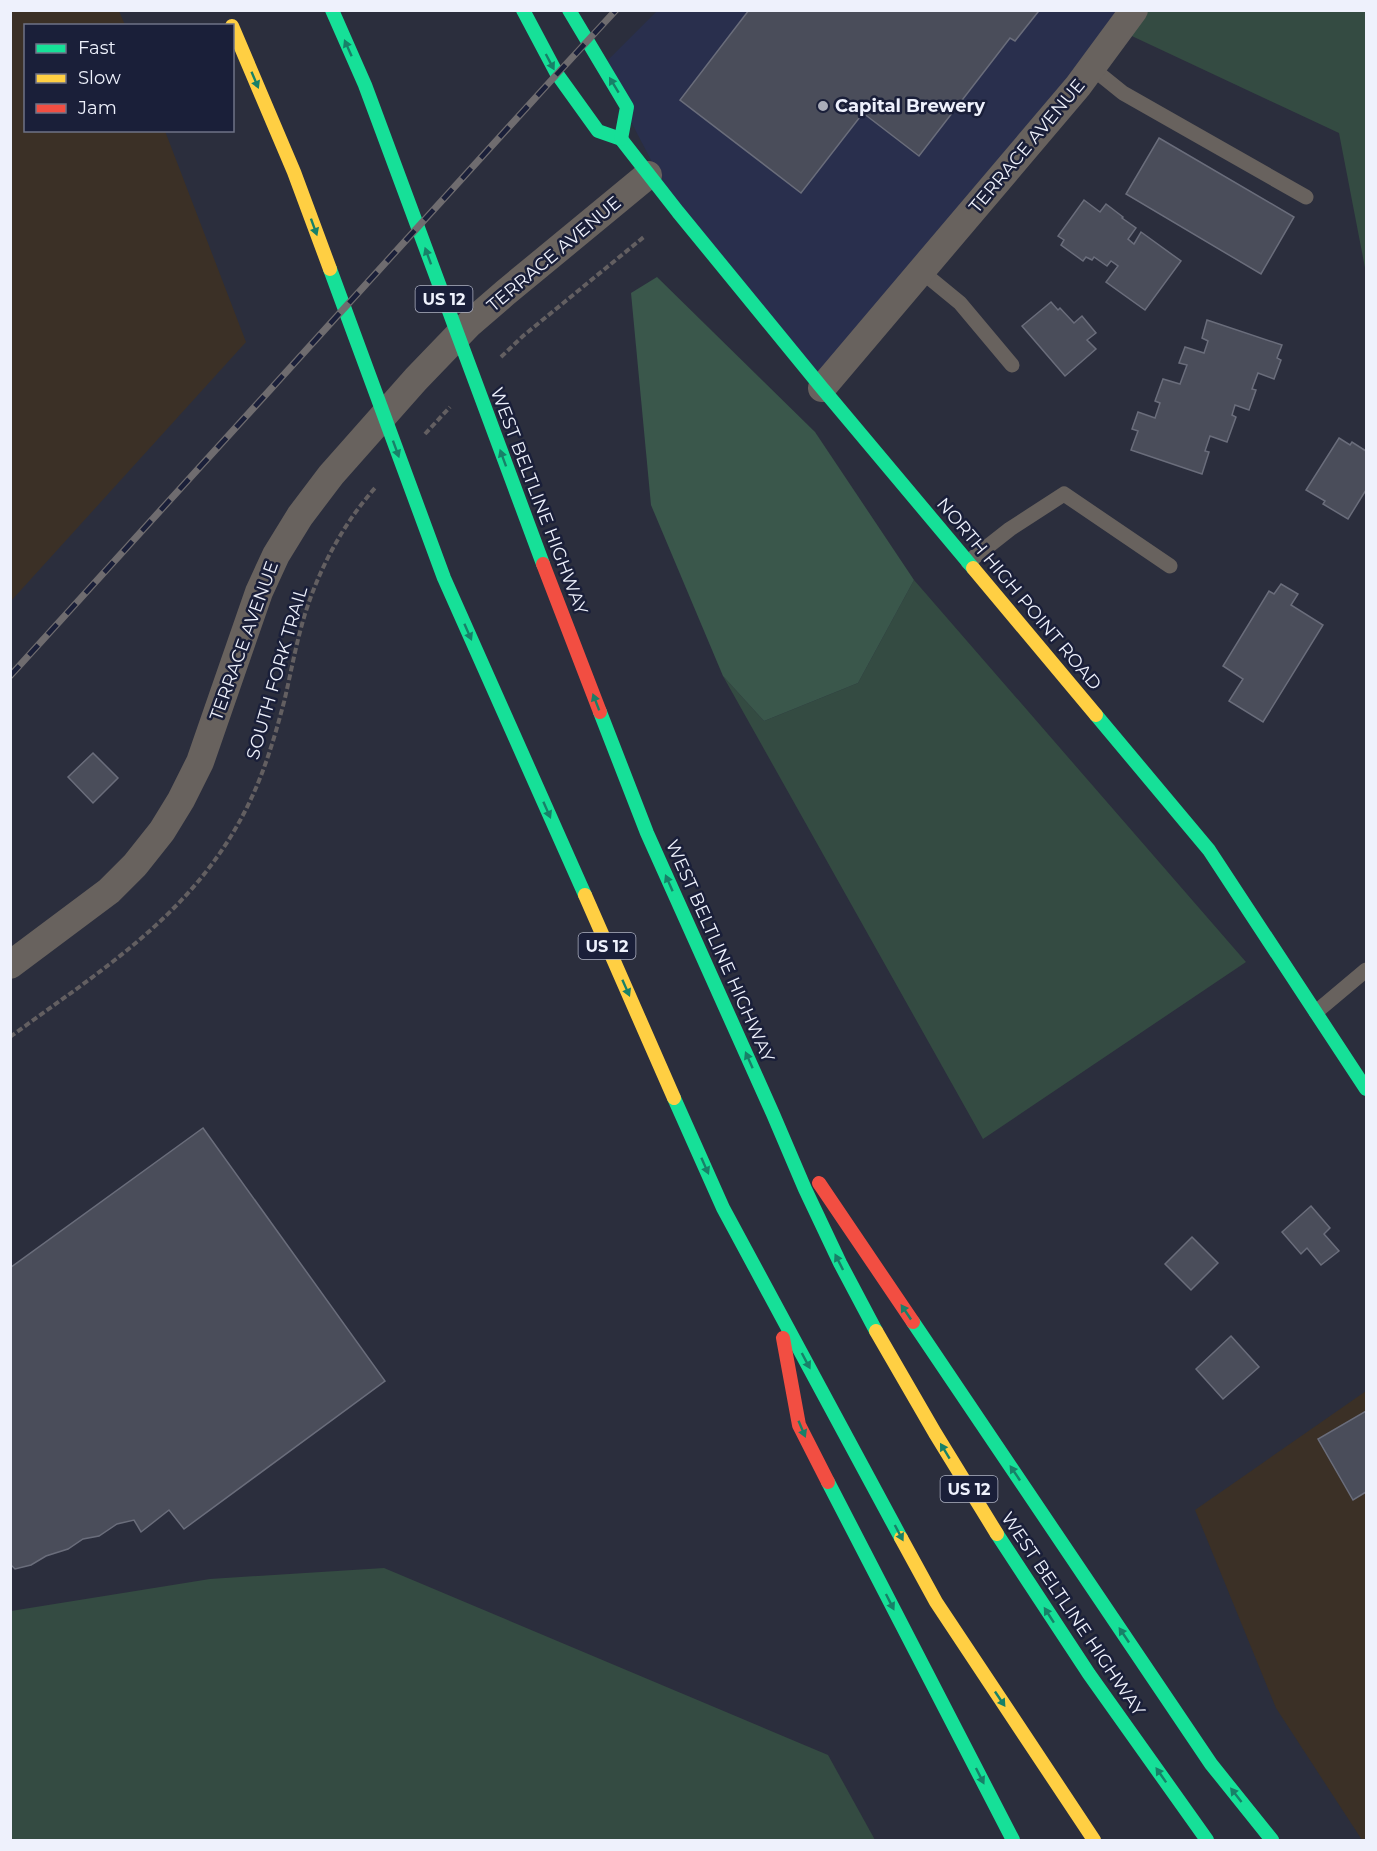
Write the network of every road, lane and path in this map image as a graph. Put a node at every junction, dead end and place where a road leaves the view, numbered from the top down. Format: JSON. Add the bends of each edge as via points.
{"nodes":[{"id":1,"x":332,"y":10,"type":"edge"},
{"id":2,"x":523,"y":10,"type":"edge"},
{"id":3,"x":569,"y":10,"type":"edge"},
{"id":4,"x":1134,"y":10,"type":"edge"},
{"id":5,"x":234,"y":31,"type":"edge"},
{"id":6,"x":1092,"y":68,"type":"junction"},
{"id":7,"x":621,"y":139,"type":"junction"},
{"id":8,"x":648,"y":175,"type":"junction"},
{"id":9,"x":1305,"y":197,"type":"dead end"},
{"id":10,"x":645,"y":236,"type":"dead end"},
{"id":11,"x":921,"y":271,"type":"junction"},
{"id":12,"x":498,"y":360,"type":"dead end"},
{"id":13,"x":1012,"y":365,"type":"dead end"},
{"id":14,"x":822,"y":387,"type":"junction"},
{"id":15,"x":457,"y":400,"type":"dead end"},
{"id":16,"x":417,"y":442,"type":"dead end"},
{"id":17,"x":378,"y":485,"type":"dead end"},
{"id":18,"x":968,"y":562,"type":"junction"},
{"id":19,"x":1170,"y":566,"type":"dead end"},
{"id":20,"x":10,"y":965,"type":"edge"},
{"id":21,"x":1366,"y":970,"type":"edge"},
{"id":22,"x":1316,"y":1012,"type":"junction"},
{"id":23,"x":10,"y":1037,"type":"edge"},
{"id":24,"x":1366,"y":1089,"type":"edge"},
{"id":25,"x":773,"y":1114,"type":"junction"},
{"id":26,"x":778,"y":1310,"type":"junction"},
{"id":27,"x":1013,"y":1840,"type":"edge"},
{"id":28,"x":1094,"y":1840,"type":"edge"},
{"id":29,"x":1206,"y":1840,"type":"edge"},
{"id":30,"x":1272,"y":1840,"type":"edge"}],
"edges":[{"from":25,"to":1,"type":"main road","name":"WEST BELTLINE HIGHWAY","number":"US 12","one_way":true,"via":[[647,833],[523,513],[365,85]]},
{"from":2,"to":7,"type":"main road","name":"NORTH HIGH POINT ROAD","one_way":true,"via":[[557,74],[598,131]]},
{"from":7,"to":3,"type":"main road","one_way":true,"via":[[627,106]]},
{"from":4,"to":6,"type":"street","name":"TERRACE AVENUE"},
{"from":5,"to":26,"type":"main road","number":"US 12","one_way":true,"via":[[294,172],[444,578],[723,1208]]},
{"from":6,"to":9,"type":"lane","via":[[1123,93]]},
{"from":6,"to":11,"type":"street","name":"TERRACE AVENUE"},
{"from":7,"to":8,"type":"main road","name":"NORTH HIGH POINT ROAD"},
{"from":8,"to":14,"type":"main road","name":"NORTH HIGH POINT ROAD"},
{"from":8,"to":20,"type":"street","name":"TERRACE AVENUE","via":[[468,326],[331,475],[276,555],[259,592],[200,762],[162,831],[109,891]]},
{"from":10,"to":12,"type":"path"},
{"from":11,"to":13,"type":"lane","via":[[960,303]]},
{"from":11,"to":14,"type":"street","name":"TERRACE AVENUE"},
{"from":14,"to":18,"type":"main road","name":"NORTH HIGH POINT ROAD"},
{"from":15,"to":16,"type":"path"},
{"from":17,"to":23,"type":"path","name":"SOUTH FORK TRAIL","via":[[354,515],[324,566],[305,614],[265,764],[250,801],[208,871],[131,949]]},
{"from":18,"to":19,"type":"lane","via":[[1064,494]]},
{"from":18,"to":22,"type":"main road","name":"NORTH HIGH POINT ROAD","via":[[1209,850]]},
{"from":21,"to":22,"type":"lane"},
{"from":22,"to":24,"type":"main road","name":"NORTH HIGH POINT ROAD"},
{"from":29,"to":25,"type":"main road","name":"WEST BELTLINE HIGHWAY","number":"US 12","one_way":true,"via":[[1051,1618],[949,1457],[850,1283],[806,1194]]},
{"from":30,"to":25,"type":"main road","one_way":true,"via":[[1212,1764]]},
{"from":26,"to":27,"type":"main road","one_way":true,"via":[[799,1425]]},
{"from":26,"to":28,"type":"main road","number":"US 12","one_way":true,"via":[[936,1602]]}]}
